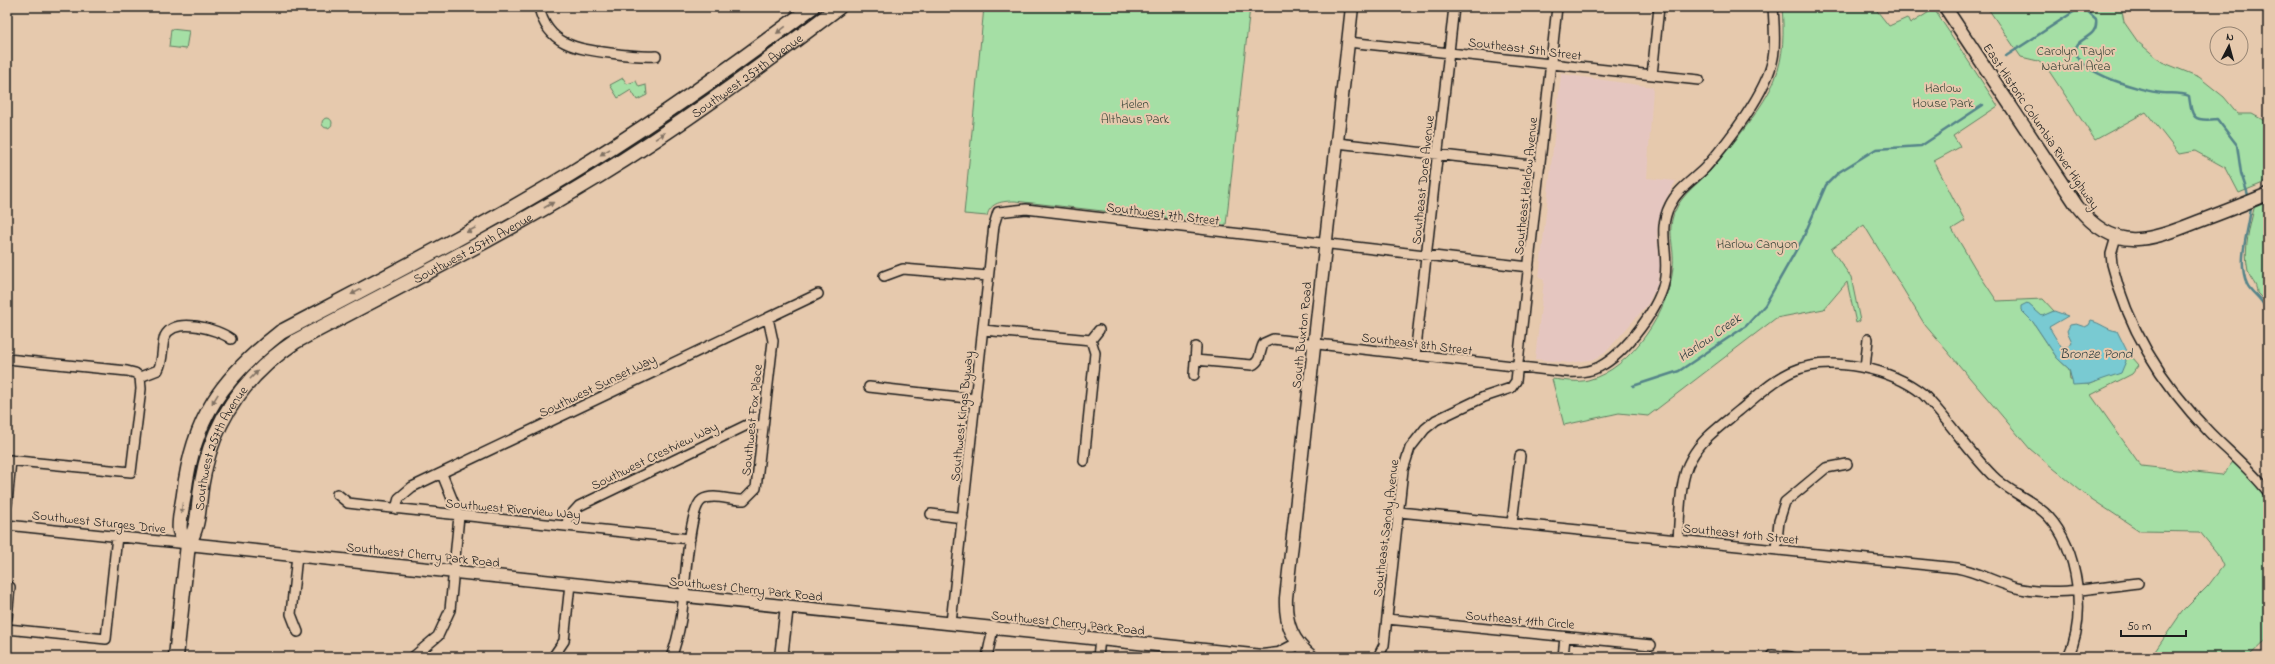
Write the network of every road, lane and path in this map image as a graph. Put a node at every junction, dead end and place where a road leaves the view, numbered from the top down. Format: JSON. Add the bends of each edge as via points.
{"nodes":[{"id":1,"x":538,"y":7,"type":"edge"},
{"id":2,"x":812,"y":7,"type":"edge"},
{"id":3,"x":839,"y":7,"type":"edge"},
{"id":4,"x":1352,"y":7,"type":"edge"},
{"id":5,"x":1454,"y":7,"type":"edge"},
{"id":6,"x":1557,"y":7,"type":"edge"},
{"id":7,"x":1659,"y":7,"type":"edge"},
{"id":8,"x":1773,"y":7,"type":"edge"},
{"id":9,"x":1945,"y":7,"type":"edge"},
{"id":10,"x":1348,"y":42,"type":"junction"},
{"id":11,"x":1449,"y":52,"type":"junction"},
{"id":12,"x":656,"y":56,"type":"dead end"},
{"id":13,"x":1551,"y":64,"type":"junction"},
{"id":14,"x":1652,"y":75,"type":"junction"},
{"id":15,"x":1699,"y":80,"type":"dead end"},
{"id":16,"x":1337,"y":143,"type":"junction"},
{"id":17,"x":1438,"y":154,"type":"junction"},
{"id":18,"x":1540,"y":166,"type":"junction"},
{"id":19,"x":2268,"y":194,"type":"edge"},
{"id":20,"x":998,"y":212,"type":"joint"},
{"id":21,"x":2116,"y":237,"type":"junction"},
{"id":22,"x":1325,"y":245,"type":"junction"},
{"id":23,"x":1427,"y":256,"type":"junction"},
{"id":24,"x":1529,"y":267,"type":"junction"},
{"id":25,"x":884,"y":276,"type":"dead end"},
{"id":26,"x":988,"y":276,"type":"junction"},
{"id":27,"x":818,"y":294,"type":"dead end"},
{"id":28,"x":768,"y":318,"type":"junction"},
{"id":29,"x":983,"y":330,"type":"junction"},
{"id":30,"x":1098,"y":330,"type":"dead end"},
{"id":31,"x":1868,"y":338,"type":"dead end"},
{"id":32,"x":231,"y":339,"type":"dead end"},
{"id":33,"x":1091,"y":340,"type":"junction"},
{"id":34,"x":1314,"y":344,"type":"junction"},
{"id":35,"x":1196,"y":347,"type":"dead end"},
{"id":36,"x":1415,"y":356,"type":"junction"},
{"id":37,"x":7,"y":358,"type":"edge"},
{"id":38,"x":1195,"y":360,"type":"junction"},
{"id":39,"x":1517,"y":367,"type":"junction"},
{"id":40,"x":1865,"y":368,"type":"junction"},
{"id":41,"x":1194,"y":375,"type":"dead end"},
{"id":42,"x":140,"y":377,"type":"junction"},
{"id":43,"x":869,"y":387,"type":"dead end"},
{"id":44,"x":976,"y":398,"type":"junction"},
{"id":45,"x":763,"y":426,"type":"junction"},
{"id":46,"x":1520,"y":456,"type":"dead end"},
{"id":47,"x":9,"y":460,"type":"edge"},
{"id":48,"x":1084,"y":461,"type":"dead end"},
{"id":49,"x":1847,"y":464,"type":"dead end"},
{"id":50,"x":442,"y":474,"type":"junction"},
{"id":51,"x":2268,"y":492,"type":"edge"},
{"id":52,"x":337,"y":494,"type":"dead end"},
{"id":53,"x":7,"y":504,"type":"edge"},
{"id":54,"x":396,"y":509,"type":"junction"},
{"id":55,"x":1399,"y":512,"type":"junction"},
{"id":56,"x":932,"y":514,"type":"dead end"},
{"id":57,"x":459,"y":516,"type":"junction"},
{"id":58,"x":963,"y":518,"type":"junction"},
{"id":59,"x":1512,"y":523,"type":"junction"},
{"id":60,"x":7,"y":525,"type":"edge"},
{"id":61,"x":566,"y":526,"type":"junction"},
{"id":62,"x":117,"y":536,"type":"junction"},
{"id":63,"x":690,"y":539,"type":"junction"},
{"id":64,"x":1678,"y":540,"type":"junction"},
{"id":65,"x":188,"y":544,"type":"junction"},
{"id":66,"x":1776,"y":549,"type":"junction"},
{"id":67,"x":297,"y":555,"type":"junction"},
{"id":68,"x":454,"y":572,"type":"junction"},
{"id":69,"x":2138,"y":583,"type":"dead end"},
{"id":70,"x":570,"y":584,"type":"junction"},
{"id":71,"x":10,"y":586,"type":"dead end"},
{"id":72,"x":2077,"y":590,"type":"junction"},
{"id":73,"x":684,"y":595,"type":"junction"},
{"id":74,"x":787,"y":606,"type":"junction"},
{"id":75,"x":7,"y":618,"type":"edge"},
{"id":76,"x":1387,"y":619,"type":"junction"},
{"id":77,"x":951,"y":623,"type":"junction"},
{"id":78,"x":993,"y":628,"type":"junction"},
{"id":79,"x":7,"y":629,"type":"edge"},
{"id":80,"x":298,"y":632,"type":"dead end"},
{"id":81,"x":1565,"y":637,"type":"junction"},
{"id":82,"x":1100,"y":639,"type":"junction"},
{"id":83,"x":1298,"y":644,"type":"junction"},
{"id":84,"x":1651,"y":645,"type":"dead end"},
{"id":85,"x":1227,"y":655,"type":"edge"},
{"id":86,"x":1772,"y":655,"type":"dead end"},
{"id":87,"x":176,"y":657,"type":"edge"},
{"id":88,"x":413,"y":657,"type":"edge"},
{"id":89,"x":553,"y":657,"type":"edge"},
{"id":90,"x":671,"y":657,"type":"edge"},
{"id":91,"x":781,"y":657,"type":"edge"},
{"id":92,"x":987,"y":657,"type":"edge"},
{"id":93,"x":1098,"y":657,"type":"edge"},
{"id":94,"x":1312,"y":657,"type":"edge"},
{"id":95,"x":1378,"y":657,"type":"edge"},
{"id":96,"x":1563,"y":657,"type":"edge"},
{"id":97,"x":1791,"y":657,"type":"edge"},
{"id":98,"x":2068,"y":657,"type":"edge"}],
"edges":[{"from":1,"to":12,"type":"street","via":[[547,27],[560,41],[568,45],[586,50],[642,57]]},
{"from":2,"to":65,"type":"main road","name":"Southwest 257th Avenue","one_way":true,"via":[[696,92],[570,174],[505,212],[280,332],[254,353],[220,390],[203,420],[196,439],[187,471],[180,531]]},
{"from":65,"to":3,"type":"main road","name":"Southwest 257th Avenue","one_way":true,"via":[[195,532],[205,466],[220,422],[239,392],[267,362],[296,341],[515,224],[594,178],[726,91]]},
{"from":4,"to":10,"type":"street","name":"South Buxton Road"},
{"from":5,"to":11,"type":"street","name":"Southeast Dora Avenue"},
{"from":6,"to":13,"type":"street","name":"Southeast Harlow Avenue"},
{"from":7,"to":14,"type":"street"},
{"from":8,"to":39,"type":"street","via":[[1773,58],[1765,84],[1719,150],[1703,170],[1677,194],[1666,212],[1662,230],[1666,276],[1660,298],[1651,314],[1621,348],[1598,367],[1572,373]]},
{"from":9,"to":21,"type":"street","name":"East Historic Columbia River Highway","via":[[2081,211],[2094,225]]},
{"from":10,"to":11,"type":"street","name":"Southeast 5th Street"},
{"from":10,"to":16,"type":"street","name":"South Buxton Road"},
{"from":11,"to":13,"type":"street","name":"Southeast 5th Street"},
{"from":11,"to":17,"type":"street","name":"Southeast Dora Avenue"},
{"from":13,"to":14,"type":"street","name":"Southeast 5th Street"},
{"from":13,"to":18,"type":"street","name":"Southeast Harlow Avenue"},
{"from":14,"to":15,"type":"street","name":"Southeast 5th Street"},
{"from":16,"to":17,"type":"street"},
{"from":16,"to":22,"type":"street","name":"South Buxton Road"},
{"from":17,"to":18,"type":"street"},
{"from":17,"to":23,"type":"street","name":"Southeast Dora Avenue"},
{"from":18,"to":24,"type":"street","name":"Southeast Harlow Avenue"},
{"from":19,"to":21,"type":"street","name":"East Historic Columbia River Highway","via":[[2156,238],[2134,240]]},
{"from":20,"to":22,"type":"street","name":"Southwest 7th Street","via":[[1026,210]]},
{"from":20,"to":26,"type":"street","name":"Southwest Kings Byway","via":[[994,221]]},
{"from":21,"to":51,"type":"street","via":[[2111,254],[2112,264],[2137,337],[2153,363],[2195,416]]},
{"from":22,"to":23,"type":"street","name":"Southwest 7th Street"},
{"from":22,"to":34,"type":"street","name":"South Buxton Road"},
{"from":23,"to":24,"type":"street","name":"Southwest 7th Street"},
{"from":23,"to":36,"type":"street","name":"Southeast Dora Avenue"},
{"from":24,"to":39,"type":"street","name":"Southeast Harlow Avenue"},
{"from":25,"to":26,"type":"street","via":[[903,269]]},
{"from":26,"to":29,"type":"street","name":"Southwest Kings Byway"},
{"from":27,"to":28,"type":"street","name":"Southwest Sunset Way"},
{"from":28,"to":45,"type":"street","name":"Southwest Fox Place","via":[[773,341]]},
{"from":28,"to":50,"type":"street","name":"Southwest Sunset Way"},
{"from":29,"to":33,"type":"street"},
{"from":29,"to":44,"type":"street","name":"Southwest Kings Byway"},
{"from":30,"to":33,"type":"street"},
{"from":31,"to":40,"type":"street"},
{"from":32,"to":42,"type":"street","via":[[190,325],[178,325],[166,335],[158,370]]},
{"from":33,"to":48,"type":"street","via":[[1095,352]]},
{"from":34,"to":36,"type":"street","name":"Southeast 8th Street"},
{"from":34,"to":38,"type":"street","name":"Southeast 8th Street","via":[[1268,340],[1262,346],[1256,364],[1247,366]]},
{"from":34,"to":83,"type":"street","name":"South Buxton Road","via":[[1286,598],[1287,620],[1293,638]]},
{"from":35,"to":38,"type":"street"},
{"from":36,"to":39,"type":"street","name":"Southeast 8th Street"},
{"from":37,"to":42,"type":"street","via":[[127,371]]},
{"from":38,"to":41,"type":"street"},
{"from":39,"to":55,"type":"street","name":"Southeast Sandy Avenue","via":[[1515,385],[1512,388],[1484,397],[1436,420],[1418,436],[1406,458]]},
{"from":40,"to":64,"type":"street","via":[[1815,365],[1795,370],[1778,380],[1711,433],[1698,448],[1687,468]]},
{"from":40,"to":72,"type":"street","via":[[1898,377],[1923,394],[1997,480],[2047,515],[2067,545],[2074,564]]},
{"from":42,"to":47,"type":"street","via":[[141,389],[131,472]]},
{"from":43,"to":44,"type":"street"},
{"from":44,"to":58,"type":"street","name":"Southwest Kings Byway"},
{"from":45,"to":61,"type":"street","name":"Southwest Crestview Way","via":[[747,425],[579,506],[568,517]]},
{"from":45,"to":63,"type":"street","name":"Southwest Fox Place","via":[[754,492],[744,500],[702,500],[694,512]]},
{"from":46,"to":59,"type":"street"},
{"from":47,"to":53,"type":"street"},
{"from":49,"to":66,"type":"street","via":[[1826,468],[1785,502],[1779,521]]},
{"from":50,"to":54,"type":"street","name":"Southwest Sunset Way","via":[[403,493]]},
{"from":50,"to":57,"type":"street"},
{"from":52,"to":54,"type":"street","name":"Southwest Riverview Way","via":[[348,503]]},
{"from":54,"to":57,"type":"street","name":"Southwest Riverview Way"},
{"from":55,"to":59,"type":"street","name":"Southeast 10th Street"},
{"from":55,"to":76,"type":"street","name":"Southeast Sandy Avenue"},
{"from":56,"to":58,"type":"street"},
{"from":57,"to":61,"type":"street","name":"Southwest Riverview Way"},
{"from":57,"to":68,"type":"street"},
{"from":58,"to":77,"type":"street","name":"Southwest Kings Byway"},
{"from":59,"to":64,"type":"street","name":"Southeast 10th Street"},
{"from":60,"to":62,"type":"street","name":"Southwest Sturges Drive"},
{"from":61,"to":63,"type":"street","name":"Southwest Riverview Way"},
{"from":62,"to":65,"type":"street","name":"Southwest Sturges Drive"},
{"from":62,"to":79,"type":"street","via":[[106,639]]},
{"from":63,"to":73,"type":"street","name":"Southwest Fox Place"},
{"from":64,"to":66,"type":"street","name":"Southeast 10th Street"},
{"from":65,"to":67,"type":"street","name":"Southwest Cherry Park Road"},
{"from":65,"to":87,"type":"main road","name":"Southwest 257th Avenue"},
{"from":66,"to":72,"type":"street","name":"Southeast 10th Street","via":[[1957,568],[2020,589],[2037,592]]},
{"from":67,"to":68,"type":"street","name":"Southwest Cherry Park Road"},
{"from":67,"to":80,"type":"street","via":[[291,614]]},
{"from":68,"to":70,"type":"street","name":"Southwest Cherry Park Road"},
{"from":68,"to":88,"type":"street","via":[[450,610],[445,625],[433,642]]},
{"from":69,"to":72,"type":"street","name":"Southeast 10th Street"},
{"from":70,"to":73,"type":"street","name":"Southwest Cherry Park Road"},
{"from":70,"to":89,"type":"street","via":[[564,641]]},
{"from":71,"to":75,"type":"street"},
{"from":72,"to":98,"type":"street","via":[[2076,632]]},
{"from":73,"to":74,"type":"street","name":"Southwest Cherry Park Road"},
{"from":73,"to":90,"type":"street","name":"Southwest Fox Place"},
{"from":74,"to":77,"type":"street","name":"Southwest Cherry Park Road"},
{"from":74,"to":91,"type":"street"},
{"from":76,"to":81,"type":"street","name":"Southeast 11th Circle"},
{"from":76,"to":95,"type":"street","name":"Southeast Sandy Avenue","via":[[1384,645]]},
{"from":77,"to":78,"type":"street","name":"Southwest Cherry Park Road"},
{"from":78,"to":82,"type":"street","name":"Southwest Cherry Park Road"},
{"from":78,"to":92,"type":"street"},
{"from":81,"to":84,"type":"street","name":"Southeast 11th Circle"},
{"from":81,"to":96,"type":"street"},
{"from":82,"to":85,"type":"street","name":"Southwest Cherry Park Road"},
{"from":82,"to":93,"type":"street"},
{"from":83,"to":85,"type":"street","name":"Southwest Cherry Park Road","via":[[1286,652],[1271,656]]},
{"from":83,"to":94,"type":"street","name":"South Buxton Road"},
{"from":86,"to":97,"type":"street"}]}
